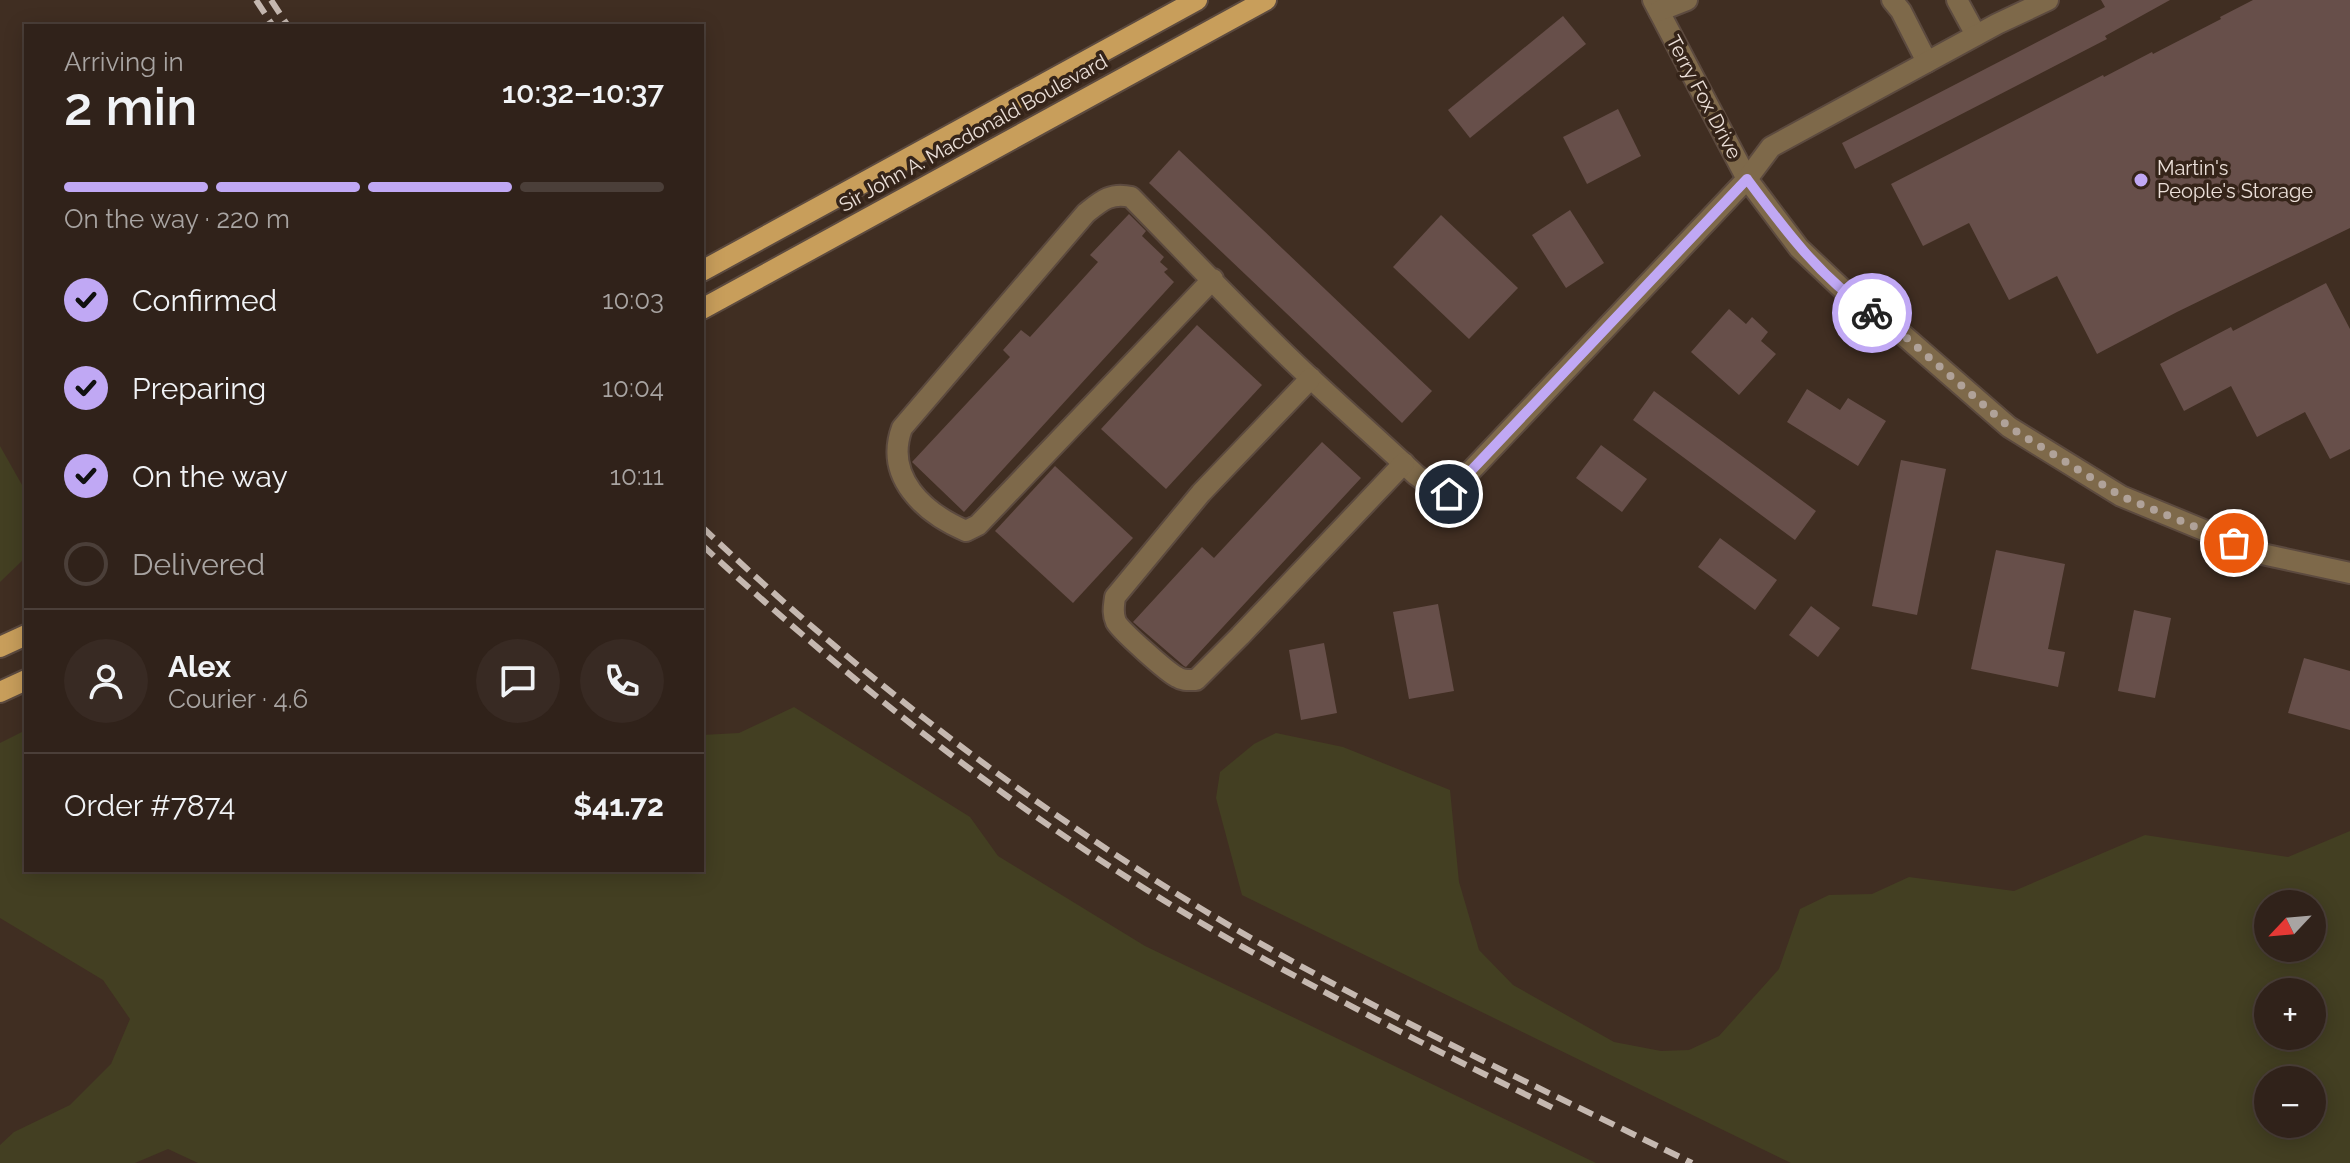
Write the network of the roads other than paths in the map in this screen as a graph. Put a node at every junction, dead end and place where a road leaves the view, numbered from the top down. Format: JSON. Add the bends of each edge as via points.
{"nodes":[{"id":1,"x":1197,"y":0,"type":"edge"},
{"id":2,"x":1266,"y":0,"type":"edge"},
{"id":3,"x":1687,"y":0,"type":"edge"},
{"id":4,"x":1892,"y":0,"type":"edge"},
{"id":5,"x":1957,"y":0,"type":"edge"},
{"id":6,"x":2048,"y":0,"type":"edge"},
{"id":7,"x":1656,"y":6,"type":"edge"},
{"id":8,"x":1976,"y":35,"type":"junction"},
{"id":9,"x":1927,"y":62,"type":"junction"},
{"id":10,"x":1747,"y":179,"type":"junction"},
{"id":11,"x":704,"y":270,"type":"edge"},
{"id":12,"x":1213,"y":279,"type":"junction"},
{"id":13,"x":704,"y":308,"type":"edge"},
{"id":14,"x":1311,"y":378,"type":"junction"},
{"id":15,"x":1404,"y":463,"type":"junction"},
{"id":16,"x":2350,"y":573,"type":"edge"},
{"id":17,"x":24,"y":636,"type":"edge"},
{"id":18,"x":0,"y":647,"type":"edge"},
{"id":19,"x":24,"y":681,"type":"edge"},
{"id":20,"x":0,"y":692,"type":"edge"}],
"edges":[{"from":1,"to":11,"type":"main road","name":"Sir John A. Macdonald Boulevard"},
{"from":2,"to":13,"type":"main road","name":"Sir John A. Macdonald Boulevard"},
{"from":3,"to":7,"type":"street"},
{"from":4,"to":9,"type":"street"},
{"from":5,"to":8,"type":"street"},
{"from":6,"to":8,"type":"street"},
{"from":7,"to":10,"type":"street","name":"Terry Fox Drive"},
{"from":8,"to":9,"type":"street"},
{"from":9,"to":10,"type":"street","via":[[1771,147]]},
{"from":10,"to":15,"type":"street","via":[[1449,494]]},
{"from":10,"to":16,"type":"street","name":"Terry Fox Drive","via":[[1799,248],[1843,290],[2009,427],[2121,496],[2262,554]]},
{"from":12,"to":12,"type":"street","via":[[1131,197],[1105,198],[1086,213],[902,428],[897,442],[901,477],[946,522],[966,531],[978,525]]},
{"from":12,"to":14,"type":"street"},
{"from":14,"to":15,"type":"street"},
{"from":14,"to":15,"type":"street","via":[[1201,493],[1115,597],[1117,624],[1127,634],[1176,677],[1196,680]]},
{"from":17,"to":18,"type":"main road"},
{"from":19,"to":20,"type":"main road"}]}
